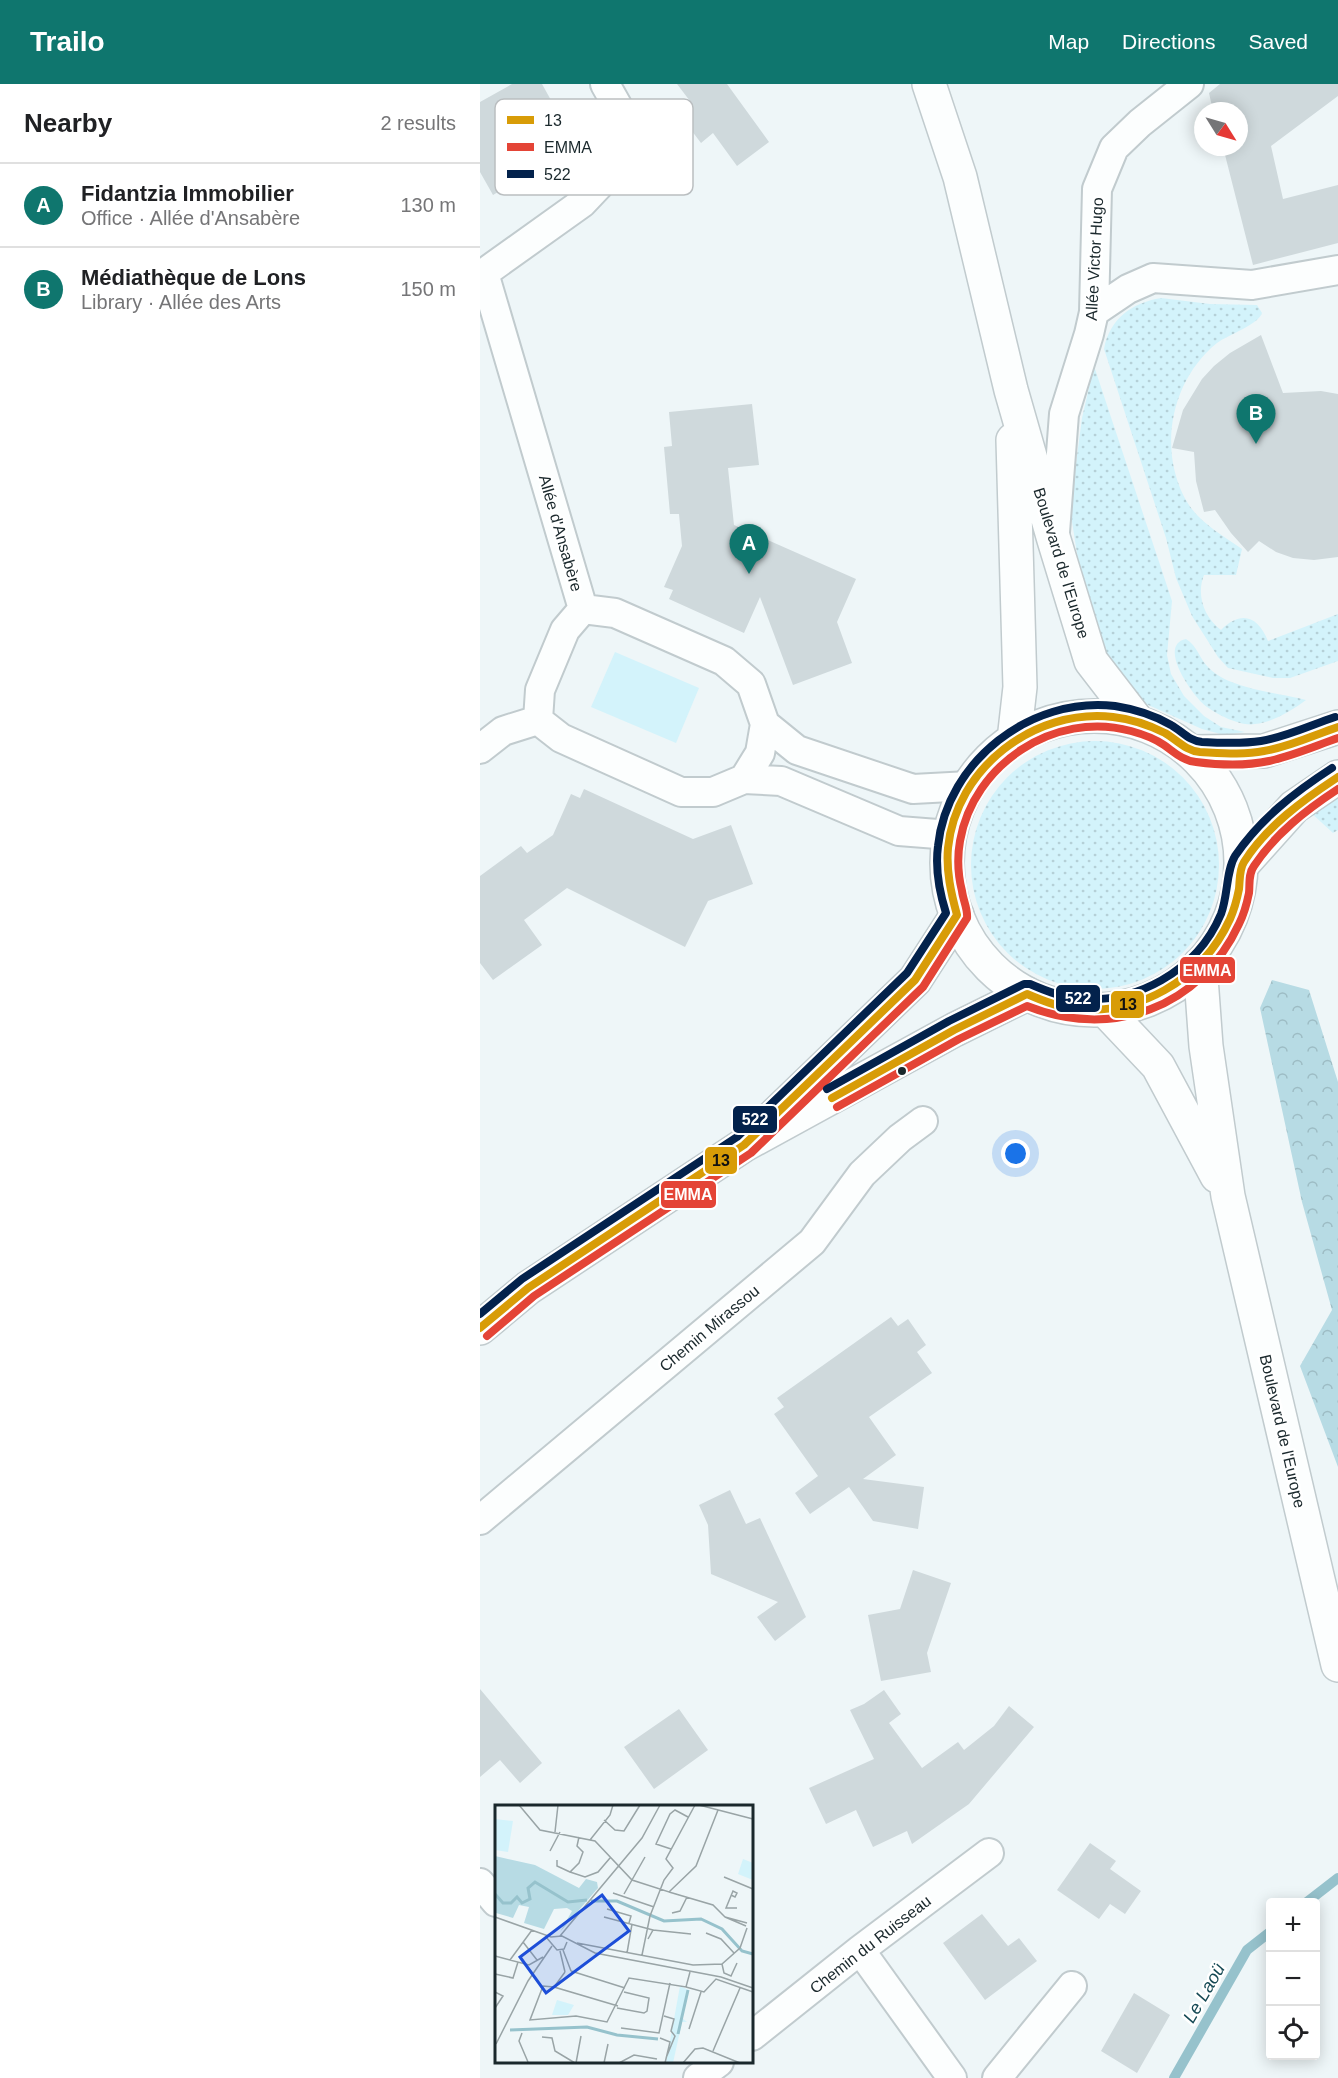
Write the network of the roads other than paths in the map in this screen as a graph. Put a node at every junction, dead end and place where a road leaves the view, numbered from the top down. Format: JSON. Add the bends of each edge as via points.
{"nodes":[{"id":1,"x":605,"y":84,"type":"edge"},
{"id":2,"x":929,"y":84,"type":"edge"},
{"id":3,"x":1190,"y":84,"type":"edge"},
{"id":4,"x":613,"y":99,"type":"edge"},
{"id":5,"x":590,"y":195,"type":"edge"},
{"id":6,"x":1338,"y":270,"type":"edge"},
{"id":7,"x":482,"y":275,"type":"edge"},
{"id":8,"x":1094,"y":312,"type":"junction"},
{"id":9,"x":1011,"y":390,"type":"junction"},
{"id":10,"x":1054,"y":540,"type":"junction"},
{"id":11,"x":583,"y":609,"type":"junction"},
{"id":12,"x":538,"y":720,"type":"junction"},
{"id":13,"x":1138,"y":722,"type":"junction"},
{"id":14,"x":765,"y":724,"type":"junction"},
{"id":15,"x":1338,"y":727,"type":"edge"},
{"id":16,"x":1014,"y":740,"type":"junction"},
{"id":17,"x":480,"y":749,"type":"edge"},
{"id":18,"x":1193,"y":753,"type":"junction"},
{"id":19,"x":1338,"y":777,"type":"edge"},
{"id":20,"x":744,"y":779,"type":"junction"},
{"id":21,"x":969,"y":786,"type":"junction"},
{"id":22,"x":950,"y":836,"type":"junction"},
{"id":23,"x":1242,"y":865,"type":"junction"},
{"id":24,"x":957,"y":915,"type":"junction"},
{"id":25,"x":1200,"y":964,"type":"junction"},
{"id":26,"x":1027,"y":994,"type":"junction"},
{"id":27,"x":1105,"y":1010,"type":"junction"},
{"id":28,"x":923,"y":1121,"type":"dead end"},
{"id":29,"x":744,"y":1145,"type":"junction"},
{"id":30,"x":1228,"y":1196,"type":"junction"},
{"id":31,"x":480,"y":1328,"type":"edge"},
{"id":32,"x":480,"y":1520,"type":"edge"},
{"id":33,"x":1338,"y":1665,"type":"edge"},
{"id":34,"x":989,"y":1853,"type":"dead end"},
{"id":35,"x":480,"y":1883,"type":"edge"},
{"id":36,"x":495,"y":1901,"type":"edge"},
{"id":37,"x":860,"y":1950,"type":"junction"},
{"id":38,"x":1072,"y":1986,"type":"dead end"},
{"id":39,"x":753,"y":2035,"type":"edge"},
{"id":40,"x":717,"y":2063,"type":"edge"},
{"id":41,"x":698,"y":2078,"type":"edge"},
{"id":42,"x":952,"y":2078,"type":"edge"},
{"id":43,"x":997,"y":2078,"type":"edge"}],
"edges":[{"from":1,"to":4,"type":"street"},
{"from":2,"to":9,"type":"main road","name":"Boulevard de l'Europe","via":[[960,177]]},
{"from":3,"to":8,"type":"street","name":"Allée Victor Hugo","via":[[1114,148],[1097,189]]},
{"from":5,"to":7,"type":"street"},
{"from":6,"to":8,"type":"street","via":[[1252,285],[1153,278]]},
{"from":7,"to":11,"type":"street","name":"Allée d'Ansabère"},
{"from":8,"to":10,"type":"street","name":"Allée Victor Hugo","via":[[1064,414]]},
{"from":9,"to":10,"type":"main road","name":"Boulevard de l'Europe"},
{"from":9,"to":16,"type":"main road","name":"Boulevard de l'Europe","via":[[1020,687]]},
{"from":10,"to":13,"type":"main road","name":"Boulevard de l'Europe","via":[[1091,661]]},
{"from":11,"to":12,"type":"street","via":[[565,630],[540,690]]},
{"from":11,"to":14,"type":"street","name":"Allée d'Ansabère","via":[[615,614],[724,661],[751,684]]},
{"from":12,"to":17,"type":"street","via":[[503,731]]},
{"from":12,"to":20,"type":"street","via":[[561,738],[681,792],[713,792]]},
{"from":13,"to":16,"type":"main road","via":[[1106,716],[1074,717],[1043,725]]},
{"from":13,"to":18,"type":"main road","via":[[1167,734]]},
{"from":14,"to":20,"type":"street","via":[[760,753]]},
{"from":14,"to":21,"type":"street","via":[[797,750],[913,789]]},
{"from":15,"to":18,"type":"main road","via":[[1264,751]]},
{"from":16,"to":21,"type":"main road","via":[[989,760]]},
{"from":18,"to":23,"type":"main road","via":[[1220,785],[1236,823]]},
{"from":19,"to":23,"type":"main road","via":[[1294,807]]},
{"from":20,"to":22,"type":"street","via":[[781,781],[899,831]]},
{"from":21,"to":22,"type":"main road"},
{"from":22,"to":24,"type":"main road","via":[[949,889]]},
{"from":23,"to":25,"type":"main road","via":[[1230,918]]},
{"from":24,"to":26,"type":"main road","via":[[984,961]]},
{"from":24,"to":29,"type":"main road","via":[[915,980]]},
{"from":25,"to":27,"type":"main road","via":[[1157,996]]},
{"from":25,"to":30,"type":"main road","name":"Boulevard de l'Europe","via":[[1206,1046]]},
{"from":26,"to":27,"type":"main road","via":[[1060,1006]]},
{"from":26,"to":29,"type":"main road"},
{"from":27,"to":30,"type":"main road","name":"Boulevard de l'Europe","via":[[1158,1066]]},
{"from":28,"to":32,"type":"street","name":"Chemin Mirassou","via":[[862,1174],[812,1242]]},
{"from":29,"to":31,"type":"main road","via":[[528,1288]]},
{"from":30,"to":33,"type":"main road","name":"Boulevard de l'Europe"},
{"from":34,"to":37,"type":"street","name":"Chemin du Ruisseau"},
{"from":35,"to":36,"type":"street"},
{"from":37,"to":39,"type":"street","name":"Chemin du Ruisseau"},
{"from":37,"to":42,"type":"street"},
{"from":38,"to":43,"type":"street"},
{"from":40,"to":41,"type":"street"}]}
